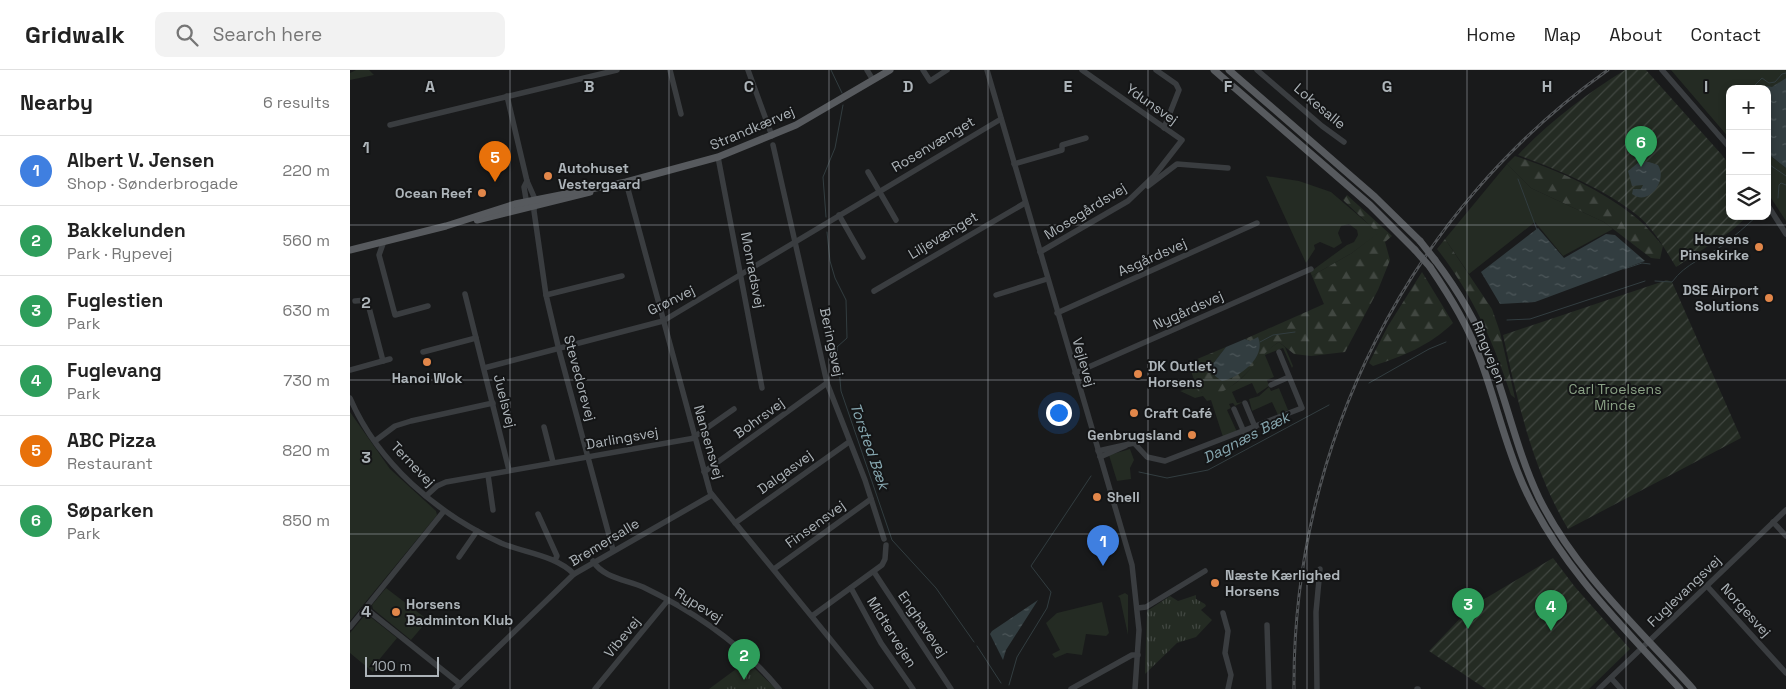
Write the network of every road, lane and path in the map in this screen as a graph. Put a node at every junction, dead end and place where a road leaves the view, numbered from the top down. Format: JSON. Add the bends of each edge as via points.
{"nodes":[{"id":1,"x":617,"y":70,"type":"edge"},
{"id":2,"x":670,"y":70,"type":"edge"},
{"id":3,"x":748,"y":70,"type":"edge"},
{"id":4,"x":866,"y":70,"type":"edge"},
{"id":5,"x":890,"y":70,"type":"edge"},
{"id":6,"x":923,"y":70,"type":"edge"},
{"id":7,"x":947,"y":70,"type":"edge"},
{"id":8,"x":987,"y":70,"type":"edge"},
{"id":9,"x":1082,"y":70,"type":"edge"},
{"id":10,"x":1156,"y":70,"type":"edge"},
{"id":11,"x":1214,"y":70,"type":"edge"},
{"id":12,"x":1229,"y":70,"type":"edge"},
{"id":13,"x":1257,"y":70,"type":"edge"},
{"id":14,"x":1662,"y":70,"type":"edge"},
{"id":15,"x":873,"y":80,"type":"junction"},
{"id":16,"x":507,"y":96,"type":"junction"},
{"id":17,"x":681,"y":114,"type":"dead end"},
{"id":18,"x":1001,"y":119,"type":"junction"},
{"id":19,"x":390,"y":125,"type":"dead end"},
{"id":20,"x":1164,"y":128,"type":"junction"},
{"id":21,"x":772,"y":136,"type":"junction"},
{"id":22,"x":1086,"y":138,"type":"dead end"},
{"id":23,"x":1182,"y":140,"type":"joint"},
{"id":24,"x":1344,"y":142,"type":"dead end"},
{"id":25,"x":1726,"y":143,"type":"edge"},
{"id":26,"x":773,"y":145,"type":"dead end"},
{"id":27,"x":718,"y":157,"type":"junction"},
{"id":28,"x":1014,"y":164,"type":"junction"},
{"id":29,"x":1228,"y":168,"type":"dead end"},
{"id":30,"x":868,"y":172,"type":"dead end"},
{"id":31,"x":626,"y":182,"type":"junction"},
{"id":32,"x":1142,"y":189,"type":"junction"},
{"id":33,"x":879,"y":191,"type":"junction"},
{"id":34,"x":1025,"y":203,"type":"junction"},
{"id":35,"x":532,"y":205,"type":"junction"},
{"id":36,"x":1771,"y":210,"type":"edge"},
{"id":37,"x":838,"y":215,"type":"junction"},
{"id":38,"x":896,"y":220,"type":"dead end"},
{"id":39,"x":1257,"y":223,"type":"dead end"},
{"id":40,"x":824,"y":224,"type":"joint"},
{"id":41,"x":1786,"y":234,"type":"edge"},
{"id":42,"x":796,"y":241,"type":"junction"},
{"id":43,"x":384,"y":242,"type":"junction"},
{"id":44,"x":350,"y":250,"type":"edge"},
{"id":45,"x":1040,"y":252,"type":"junction"},
{"id":46,"x":863,"y":256,"type":"dead end"},
{"id":47,"x":1311,"y":269,"type":"dead end"},
{"id":48,"x":622,"y":276,"type":"dead end"},
{"id":49,"x":742,"y":276,"type":"junction"},
{"id":50,"x":1047,"y":279,"type":"junction"},
{"id":51,"x":874,"y":291,"type":"dead end"},
{"id":52,"x":465,"y":294,"type":"dead end"},
{"id":53,"x":546,"y":295,"type":"junction"},
{"id":54,"x":996,"y":295,"type":"dead end"},
{"id":55,"x":355,"y":302,"type":"dead end"},
{"id":56,"x":428,"y":306,"type":"dead end"},
{"id":57,"x":1057,"y":313,"type":"junction"},
{"id":58,"x":663,"y":321,"type":"junction"},
{"id":59,"x":476,"y":338,"type":"junction"},
{"id":60,"x":559,"y":350,"type":"junction"},
{"id":61,"x":423,"y":352,"type":"dead end"},
{"id":62,"x":1279,"y":352,"type":"dead end"},
{"id":63,"x":390,"y":359,"type":"dead end"},
{"id":64,"x":382,"y":361,"type":"junction"},
{"id":65,"x":484,"y":368,"type":"junction"},
{"id":66,"x":350,"y":370,"type":"edge"},
{"id":67,"x":1075,"y":373,"type":"junction"},
{"id":68,"x":1289,"y":377,"type":"junction"},
{"id":69,"x":827,"y":383,"type":"junction"},
{"id":70,"x":1271,"y":385,"type":"dead end"},
{"id":71,"x":762,"y":388,"type":"dead end"},
{"id":72,"x":351,"y":402,"type":"edge"},
{"id":73,"x":492,"y":403,"type":"junction"},
{"id":74,"x":1244,"y":403,"type":"dead end"},
{"id":75,"x":734,"y":409,"type":"dead end"},
{"id":76,"x":1234,"y":409,"type":"dead end"},
{"id":77,"x":544,"y":427,"type":"dead end"},
{"id":78,"x":1255,"y":427,"type":"junction"},
{"id":79,"x":1244,"y":432,"type":"junction"},
{"id":80,"x":694,"y":437,"type":"junction"},
{"id":81,"x":375,"y":442,"type":"junction"},
{"id":82,"x":849,"y":442,"type":"junction"},
{"id":83,"x":1099,"y":454,"type":"junction"},
{"id":84,"x":587,"y":456,"type":"junction"},
{"id":85,"x":553,"y":462,"type":"junction"},
{"id":86,"x":509,"y":470,"type":"junction"},
{"id":87,"x":704,"y":472,"type":"junction"},
{"id":88,"x":488,"y":474,"type":"junction"},
{"id":89,"x":712,"y":495,"type":"junction"},
{"id":90,"x":426,"y":496,"type":"junction"},
{"id":91,"x":871,"y":499,"type":"junction"},
{"id":92,"x":493,"y":510,"type":"dead end"},
{"id":93,"x":1786,"y":510,"type":"edge"},
{"id":94,"x":444,"y":511,"type":"junction"},
{"id":95,"x":538,"y":514,"type":"dead end"},
{"id":96,"x":1773,"y":522,"type":"junction"},
{"id":97,"x":735,"y":523,"type":"junction"},
{"id":98,"x":477,"y":531,"type":"junction"},
{"id":99,"x":1786,"y":536,"type":"edge"},
{"id":100,"x":613,"y":550,"type":"junction"},
{"id":101,"x":459,"y":557,"type":"dead end"},
{"id":102,"x":555,"y":560,"type":"junction"},
{"id":103,"x":593,"y":561,"type":"junction"},
{"id":104,"x":774,"y":569,"type":"junction"},
{"id":105,"x":1320,"y":569,"type":"dead end"},
{"id":106,"x":1205,"y":571,"type":"dead end"},
{"id":107,"x":874,"y":572,"type":"junction"},
{"id":108,"x":574,"y":574,"type":"junction"},
{"id":109,"x":1707,"y":586,"type":"junction"},
{"id":110,"x":851,"y":588,"type":"junction"},
{"id":111,"x":668,"y":600,"type":"junction"},
{"id":112,"x":365,"y":608,"type":"junction"},
{"id":113,"x":1138,"y":608,"type":"junction"},
{"id":114,"x":1223,"y":613,"type":"dead end"},
{"id":115,"x":812,"y":616,"type":"junction"},
{"id":116,"x":1267,"y":625,"type":"dead end"},
{"id":117,"x":350,"y":627,"type":"edge"},
{"id":118,"x":1650,"y":641,"type":"junction"},
{"id":119,"x":1642,"y":648,"type":"junction"},
{"id":120,"x":1138,"y":655,"type":"junction"},
{"id":121,"x":1786,"y":673,"type":"edge"},
{"id":122,"x":1611,"y":678,"type":"junction"},
{"id":123,"x":460,"y":684,"type":"junction"},
{"id":124,"x":455,"y":689,"type":"edge"},
{"id":125,"x":595,"y":689,"type":"edge"},
{"id":126,"x":780,"y":689,"type":"edge"},
{"id":127,"x":871,"y":689,"type":"edge"},
{"id":128,"x":913,"y":689,"type":"edge"},
{"id":129,"x":951,"y":689,"type":"edge"},
{"id":130,"x":1072,"y":689,"type":"edge"},
{"id":131,"x":1135,"y":689,"type":"edge"},
{"id":132,"x":1228,"y":689,"type":"edge"},
{"id":133,"x":1269,"y":689,"type":"edge"},
{"id":134,"x":1317,"y":689,"type":"edge"},
{"id":135,"x":1599,"y":689,"type":"edge"},
{"id":136,"x":1621,"y":689,"type":"edge"},
{"id":137,"x":1680,"y":689,"type":"edge"},
{"id":138,"x":1693,"y":689,"type":"edge"}],
"edges":[{"from":1,"to":16,"type":"street"},
{"from":2,"to":17,"type":"street"},
{"from":3,"to":21,"type":"street"},
{"from":4,"to":15,"type":"street"},
{"from":5,"to":15,"type":"main road","name":"Strandkærvej"},
{"from":6,"to":7,"type":"street","via":[[930,81]]},
{"from":8,"to":18,"type":"street","name":"Vejlevej"},
{"from":9,"to":20,"type":"street","name":"Ydunsvej"},
{"from":10,"to":20,"type":"street","via":[[1176,84],[1179,90]]},
{"from":11,"to":119,"type":"main road","name":"Ringvejen","bridge":true,"via":[[1370,205],[1430,267],[1473,342],[1520,479],[1541,521],[1579,576]]},
{"from":12,"to":118,"type":"main road","name":"Ringvejen","bridge":true,"via":[[1375,197],[1435,260],[1464,301],[1483,340],[1524,462],[1544,506],[1581,564]]},
{"from":13,"to":24,"type":"street","name":"Lokesalle"},
{"from":14,"to":25,"type":"street"},
{"from":15,"to":21,"type":"main road","name":"Strandkærvej"},
{"from":16,"to":19,"type":"street"},
{"from":16,"to":35,"type":"street","name":"Stevedorevej"},
{"from":18,"to":28,"type":"street","name":"Vejlevej"},
{"from":18,"to":33,"type":"street","name":"Rosenvænget"},
{"from":20,"to":23,"type":"street","name":"Ydunsvej"},
{"from":21,"to":27,"type":"main road","name":"Strandkærvej"},
{"from":22,"to":28,"type":"street","via":[[1062,145],[1062,150]]},
{"from":23,"to":32,"type":"street","name":"Mosegårdsvej"},
{"from":26,"to":42,"type":"street","name":"Beringsvej"},
{"from":27,"to":31,"type":"main road","name":"Strandkærvej"},
{"from":27,"to":49,"type":"street","name":"Monradsvej"},
{"from":28,"to":34,"type":"street","name":"Vejlevej"},
{"from":29,"to":32,"type":"street","name":"Mosegårdsvej","via":[[1177,164]]},
{"from":30,"to":33,"type":"street"},
{"from":31,"to":35,"type":"main road","name":"Strandkærvej"},
{"from":31,"to":58,"type":"street","name":"Nansensvej"},
{"from":32,"to":45,"type":"street","name":"Mosegårdsvej","via":[[1124,204]]},
{"from":33,"to":37,"type":"street","name":"Rosenvænget"},
{"from":33,"to":38,"type":"street"},
{"from":34,"to":45,"type":"street","name":"Vejlevej"},
{"from":34,"to":51,"type":"street","name":"Liljevænget"},
{"from":35,"to":43,"type":"main road","name":"Strandkærvej"},
{"from":35,"to":53,"type":"street","name":"Stevedorevej"},
{"from":36,"to":41,"type":"street"},
{"from":37,"to":40,"type":"street","name":"Rosenvænget"},
{"from":37,"to":46,"type":"street"},
{"from":39,"to":57,"type":"street","name":"Asgårdsvej"},
{"from":40,"to":42,"type":"street","name":"Grønvej"},
{"from":42,"to":49,"type":"street","name":"Grønvej"},
{"from":42,"to":69,"type":"street","name":"Beringsvej"},
{"from":43,"to":44,"type":"main road","name":"Strandkærvej"},
{"from":43,"to":56,"type":"street","via":[[379,256],[396,315]]},
{"from":45,"to":50,"type":"street","name":"Vejlevej"},
{"from":47,"to":67,"type":"street","name":"Nygårdsvej"},
{"from":48,"to":53,"type":"street"},
{"from":49,"to":58,"type":"street","name":"Grønvej"},
{"from":49,"to":71,"type":"street","name":"Monradsvej"},
{"from":50,"to":54,"type":"street"},
{"from":50,"to":57,"type":"street","name":"Vejlevej"},
{"from":52,"to":59,"type":"street","name":"Juelsvej"},
{"from":53,"to":60,"type":"street","name":"Stevedorevej"},
{"from":55,"to":64,"type":"street","via":[[367,300]]},
{"from":57,"to":67,"type":"street","name":"Vejlevej"},
{"from":58,"to":60,"type":"street","name":"Grønvej"},
{"from":58,"to":80,"type":"street","name":"Nansensvej"},
{"from":59,"to":61,"type":"street"},
{"from":59,"to":65,"type":"street","name":"Juelsvej"},
{"from":60,"to":65,"type":"street","name":"Grønvej"},
{"from":60,"to":84,"type":"street","name":"Stevedorevej"},
{"from":62,"to":68,"type":"street"},
{"from":63,"to":64,"type":"street"},
{"from":64,"to":66,"type":"street"},
{"from":65,"to":73,"type":"street","name":"Juelsvej"},
{"from":67,"to":83,"type":"street","name":"Vejlevej"},
{"from":68,"to":70,"type":"street"},
{"from":68,"to":78,"type":"street","via":[[1302,408]]},
{"from":69,"to":82,"type":"street","name":"Beringsvej"},
{"from":69,"to":87,"type":"street","name":"Bohrsvej"},
{"from":72,"to":81,"type":"street","name":"Ternevej"},
{"from":73,"to":81,"type":"street","via":[[395,426]]},
{"from":73,"to":86,"type":"street","name":"Juelsvej"},
{"from":74,"to":78,"type":"street"},
{"from":75,"to":80,"type":"street"},
{"from":76,"to":79,"type":"street"},
{"from":77,"to":85,"type":"street"},
{"from":78,"to":79,"type":"street"},
{"from":79,"to":83,"type":"street","via":[[1165,461],[1146,457],[1134,442]]},
{"from":80,"to":84,"type":"street","name":"Darlingsvej"},
{"from":80,"to":87,"type":"street","name":"Nansensvej"},
{"from":81,"to":90,"type":"street","name":"Ternevej","via":[[404,477]]},
{"from":82,"to":91,"type":"street","name":"Beringsvej"},
{"from":82,"to":97,"type":"street","name":"Dalgasvej"},
{"from":83,"to":113,"type":"street","name":"Vejlevej","via":[[1132,565]]},
{"from":84,"to":85,"type":"street","name":"Darlingsvej"},
{"from":84,"to":100,"type":"street","name":"Stevedorevej"},
{"from":85,"to":86,"type":"street","name":"Darlingsvej"},
{"from":86,"to":88,"type":"street","name":"Darlingsvej"},
{"from":87,"to":89,"type":"street","name":"Nansensvej"},
{"from":88,"to":90,"type":"street","name":"Darlingsvej","via":[[446,482]]},
{"from":88,"to":92,"type":"street"},
{"from":89,"to":97,"type":"street","name":"Nansensvej"},
{"from":89,"to":100,"type":"street","name":"Bremersalle"},
{"from":90,"to":94,"type":"street","name":"Ternevej"},
{"from":91,"to":104,"type":"street","name":"Finsensvej"},
{"from":91,"to":107,"type":"street","name":"Beringsvej","via":[[885,542],[885,560]]},
{"from":93,"to":96,"type":"street","name":"Fuglevangsvej"},
{"from":94,"to":98,"type":"street","name":"Ternevej"},
{"from":94,"to":112,"type":"street"},
{"from":95,"to":102,"type":"street","via":[[557,556]]},
{"from":96,"to":99,"type":"street"},
{"from":96,"to":109,"type":"street","name":"Fuglevangsvej"},
{"from":97,"to":104,"type":"street","name":"Nansensvej"},
{"from":98,"to":101,"type":"street"},
{"from":98,"to":102,"type":"street","name":"Ternevej","via":[[527,553]]},
{"from":100,"to":103,"type":"street","name":"Bremersalle"},
{"from":102,"to":108,"type":"street","name":"Ternevej"},
{"from":103,"to":108,"type":"street","name":"Bremersalle"},
{"from":103,"to":111,"type":"street","name":"Rypevej","via":[[608,575]]},
{"from":104,"to":115,"type":"street","name":"Nansensvej"},
{"from":105,"to":134,"type":"street","via":[[1316,627]]},
{"from":106,"to":113,"type":"street","via":[[1146,607]]},
{"from":107,"to":110,"type":"street"},
{"from":107,"to":129,"type":"street","name":"Enghavevej"},
{"from":108,"to":123,"type":"street","name":"Bremersalle"},
{"from":109,"to":118,"type":"street","name":"Fuglevangsvej"},
{"from":109,"to":121,"type":"street","name":"Norgesvej"},
{"from":110,"to":115,"type":"street"},
{"from":110,"to":128,"type":"street","name":"Midtervejen","via":[[881,643]]},
{"from":111,"to":125,"type":"street","name":"Vibevej"},
{"from":111,"to":126,"type":"street","name":"Rypevej","via":[[722,634],[751,658]]},
{"from":112,"to":117,"type":"street"},
{"from":112,"to":123,"type":"street"},
{"from":113,"to":120,"type":"street","name":"Vejlevej"},
{"from":114,"to":132,"type":"street","via":[[1228,631],[1225,653],[1231,675]]},
{"from":115,"to":127,"type":"street","name":"Nansensvej"},
{"from":116,"to":133,"type":"street"},
{"from":118,"to":119,"type":"street","name":"Fuglevangsvej"},
{"from":118,"to":138,"type":"main road","name":"Ringvejen"},
{"from":119,"to":122,"type":"street","name":"Fuglevangsvej"},
{"from":119,"to":137,"type":"main road","name":"Ringvejen"},
{"from":120,"to":130,"type":"street","via":[[1132,655]]},
{"from":120,"to":131,"type":"street","name":"Vejlevej"},
{"from":122,"to":135,"type":"street","name":"Fuglevangsvej"},
{"from":122,"to":136,"type":"street"},
{"from":123,"to":124,"type":"street","name":"Bremersalle"}]}
